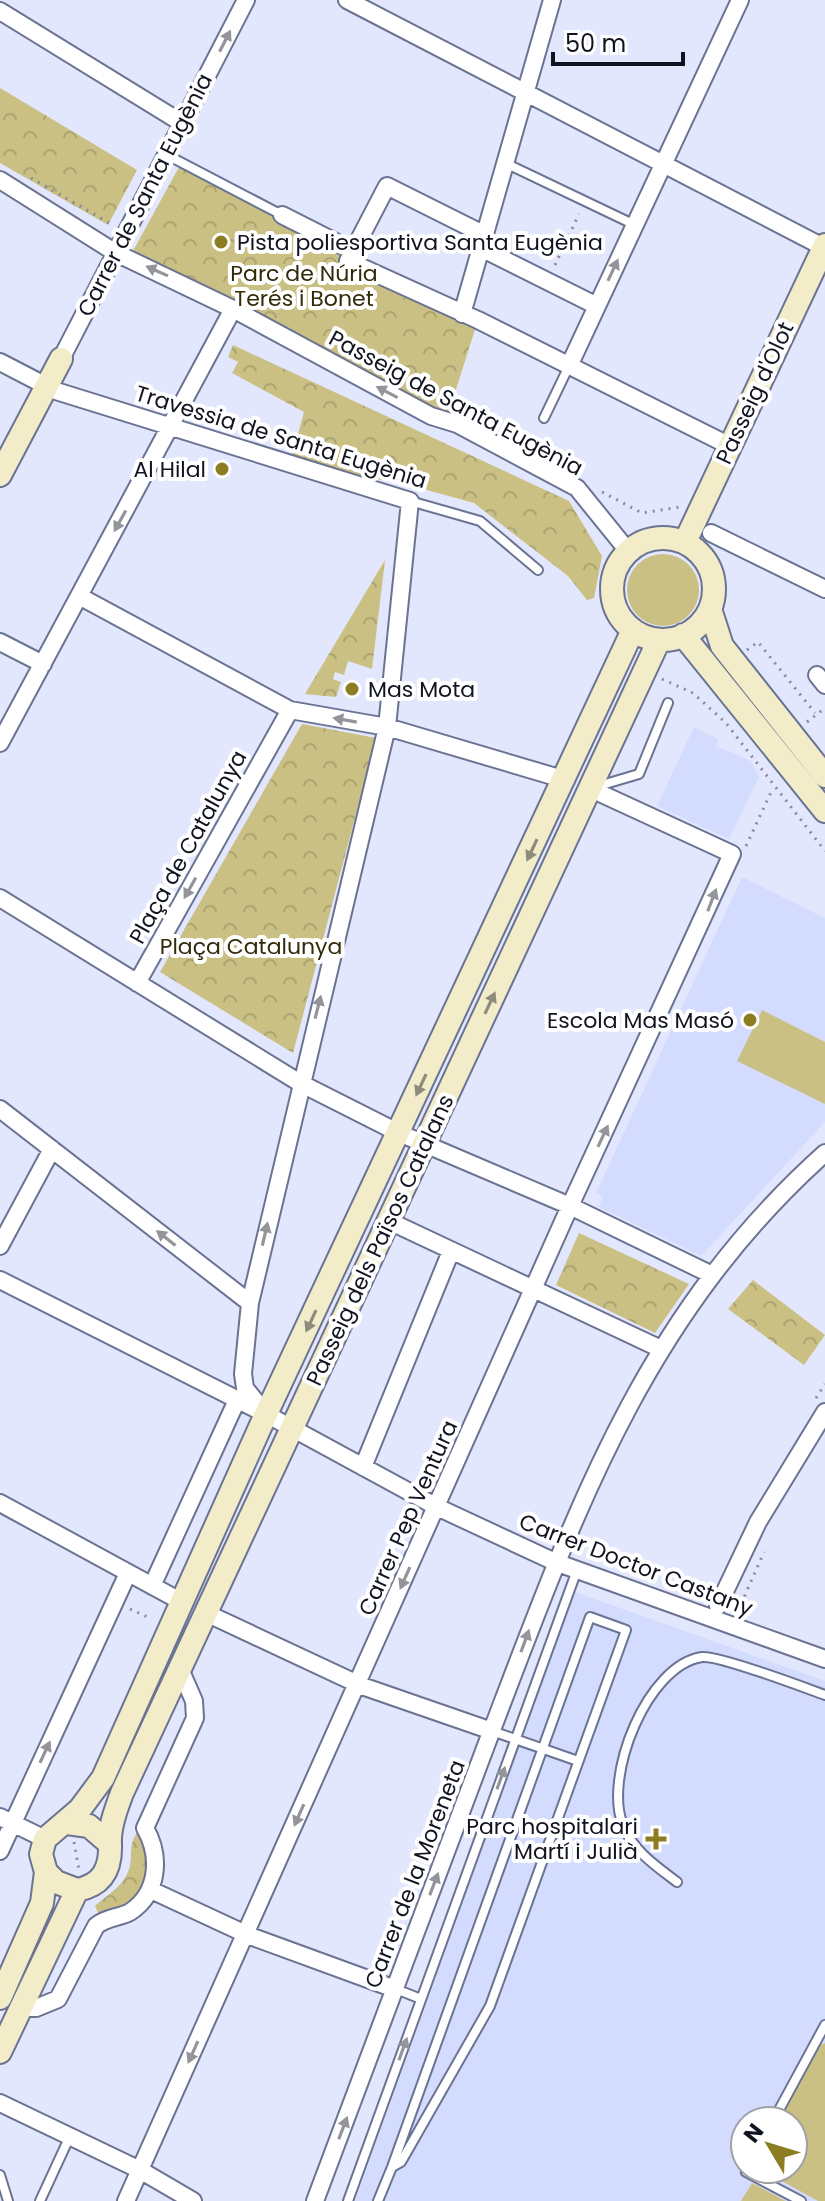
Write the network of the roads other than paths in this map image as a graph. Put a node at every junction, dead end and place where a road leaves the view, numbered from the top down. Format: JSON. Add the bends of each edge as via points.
{"nodes":[{"id":1,"x":246,"y":0,"type":"edge"},
{"id":2,"x":347,"y":0,"type":"edge"},
{"id":3,"x":552,"y":0,"type":"edge"},
{"id":4,"x":740,"y":0,"type":"edge"},
{"id":5,"x":0,"y":11,"type":"edge"},
{"id":6,"x":524,"y":91,"type":"junction"},
{"id":7,"x":182,"y":123,"type":"junction"},
{"id":8,"x":167,"y":155,"type":"junction"},
{"id":9,"x":504,"y":163,"type":"junction"},
{"id":10,"x":663,"y":164,"type":"junction"},
{"id":11,"x":0,"y":180,"type":"edge"},
{"id":12,"x":282,"y":215,"type":"joint"},
{"id":13,"x":635,"y":225,"type":"junction"},
{"id":14,"x":483,"y":242,"type":"junction"},
{"id":15,"x":825,"y":247,"type":"edge"},
{"id":16,"x":353,"y":251,"type":"junction"},
{"id":17,"x":116,"y":253,"type":"junction"},
{"id":18,"x":597,"y":306,"type":"junction"},
{"id":19,"x":233,"y":309,"type":"junction"},
{"id":20,"x":462,"y":314,"type":"junction"},
{"id":21,"x":61,"y":359,"type":"joint"},
{"id":22,"x":0,"y":362,"type":"edge"},
{"id":23,"x":569,"y":366,"type":"junction"},
{"id":24,"x":47,"y":389,"type":"junction"},
{"id":25,"x":544,"y":418,"type":"dead end"},
{"id":26,"x":171,"y":428,"type":"junction"},
{"id":27,"x":730,"y":446,"type":"junction"},
{"id":28,"x":0,"y":475,"type":"edge"},
{"id":29,"x":410,"y":501,"type":"junction"},
{"id":30,"x":711,"y":533,"type":"dead end"},
{"id":31,"x":685,"y":542,"type":"junction"},
{"id":32,"x":628,"y":551,"type":"junction"},
{"id":33,"x":538,"y":570,"type":"dead end"},
{"id":34,"x":825,"y":589,"type":"edge"},
{"id":35,"x":79,"y":596,"type":"junction"},
{"id":36,"x":710,"y":609,"type":"junction"},
{"id":37,"x":633,"y":630,"type":"junction"},
{"id":38,"x":683,"y":635,"type":"junction"},
{"id":39,"x":659,"y":640,"type":"junction"},
{"id":40,"x":0,"y":642,"type":"edge"},
{"id":41,"x":43,"y":664,"type":"junction"},
{"id":42,"x":668,"y":703,"type":"dead end"},
{"id":43,"x":290,"y":710,"type":"junction"},
{"id":44,"x":387,"y":727,"type":"junction"},
{"id":45,"x":0,"y":743,"type":"edge"},
{"id":46,"x":825,"y":776,"type":"edge"},
{"id":47,"x":566,"y":780,"type":"junction"},
{"id":48,"x":591,"y":789,"type":"junction"},
{"id":49,"x":825,"y":811,"type":"edge"},
{"id":50,"x":0,"y":898,"type":"edge"},
{"id":51,"x":137,"y":983,"type":"junction"},
{"id":52,"x":300,"y":1083,"type":"junction"},
{"id":53,"x":0,"y":1109,"type":"edge"},
{"id":54,"x":399,"y":1133,"type":"junction"},
{"id":55,"x":424,"y":1145,"type":"junction"},
{"id":56,"x":52,"y":1149,"type":"junction"},
{"id":57,"x":825,"y":1153,"type":"edge"},
{"id":58,"x":570,"y":1206,"type":"junction"},
{"id":59,"x":389,"y":1221,"type":"junction"},
{"id":60,"x":0,"y":1246,"type":"edge"},
{"id":61,"x":451,"y":1251,"type":"junction"},
{"id":62,"x":710,"y":1274,"type":"junction"},
{"id":63,"x":0,"y":1280,"type":"edge"},
{"id":64,"x":533,"y":1290,"type":"junction"},
{"id":65,"x":250,"y":1303,"type":"junction"},
{"id":66,"x":661,"y":1349,"type":"junction"},
{"id":67,"x":237,"y":1400,"type":"junction"},
{"id":68,"x":825,"y":1412,"type":"edge"},
{"id":69,"x":266,"y":1414,"type":"junction"},
{"id":70,"x":292,"y":1429,"type":"junction"},
{"id":71,"x":363,"y":1467,"type":"junction"},
{"id":72,"x":0,"y":1503,"type":"edge"},
{"id":73,"x":437,"y":1507,"type":"junction"},
{"id":74,"x":555,"y":1562,"type":"junction"},
{"id":75,"x":577,"y":1570,"type":"junction"},
{"id":76,"x":128,"y":1573,"type":"junction"},
{"id":77,"x":152,"y":1586,"type":"junction"},
{"id":78,"x":182,"y":1602,"type":"junction"},
{"id":79,"x":718,"y":1606,"type":"dead end"},
{"id":80,"x":206,"y":1613,"type":"junction"},
{"id":81,"x":825,"y":1659,"type":"edge"},
{"id":82,"x":180,"y":1669,"type":"junction"},
{"id":83,"x":357,"y":1684,"type":"junction"},
{"id":84,"x":825,"y":1695,"type":"edge"},
{"id":85,"x":492,"y":1731,"type":"junction"},
{"id":86,"x":515,"y":1740,"type":"junction"},
{"id":87,"x":542,"y":1748,"type":"junction"},
{"id":88,"x":578,"y":1761,"type":"junction"},
{"id":89,"x":7,"y":1820,"type":"edge"},
{"id":90,"x":67,"y":1823,"type":"junction"},
{"id":91,"x":45,"y":1839,"type":"junction"},
{"id":92,"x":110,"y":1844,"type":"junction"},
{"id":93,"x":0,"y":1851,"type":"edge"},
{"id":94,"x":46,"y":1872,"type":"junction"},
{"id":95,"x":677,"y":1882,"type":"dead end"},
{"id":96,"x":77,"y":1890,"type":"junction"},
{"id":97,"x":151,"y":1890,"type":"junction"},
{"id":98,"x":248,"y":1935,"type":"junction"},
{"id":99,"x":395,"y":1989,"type":"junction"},
{"id":100,"x":0,"y":1998,"type":"edge"},
{"id":101,"x":421,"y":1999,"type":"junction"},
{"id":102,"x":22,"y":2008,"type":"junction"},
{"id":103,"x":824,"y":2031,"type":"edge"},
{"id":104,"x":0,"y":2052,"type":"edge"},
{"id":105,"x":0,"y":2103,"type":"edge"},
{"id":106,"x":782,"y":2105,"type":"edge"},
{"id":107,"x":70,"y":2136,"type":"junction"},
{"id":108,"x":392,"y":2167,"type":"junction"},
{"id":109,"x":140,"y":2170,"type":"junction"},
{"id":110,"x":0,"y":2175,"type":"edge"},
{"id":111,"x":771,"y":2185,"type":"edge"},
{"id":112,"x":8,"y":2201,"type":"edge"},
{"id":113,"x":40,"y":2201,"type":"edge"},
{"id":114,"x":126,"y":2201,"type":"edge"},
{"id":115,"x":193,"y":2201,"type":"edge"},
{"id":116,"x":315,"y":2201,"type":"edge"},
{"id":117,"x":348,"y":2201,"type":"edge"},
{"id":118,"x":378,"y":2201,"type":"edge"},
{"id":119,"x":801,"y":2201,"type":"edge"}],
"edges":[{"from":7,"to":1,"type":"street","name":"Carrer de Santa Eugènia","one_way":true},
{"from":2,"to":6,"type":"street"},
{"from":3,"to":6,"type":"street"},
{"from":4,"to":10,"type":"street"},
{"from":5,"to":7,"type":"street"},
{"from":6,"to":9,"type":"street"},
{"from":6,"to":10,"type":"street"},
{"from":7,"to":8,"type":"street","name":"Carrer de Santa Eugènia"},
{"from":8,"to":12,"type":"lane"},
{"from":8,"to":17,"type":"street","name":"Carrer de Santa Eugènia"},
{"from":9,"to":13,"type":"lane"},
{"from":9,"to":14,"type":"street"},
{"from":10,"to":13,"type":"street"},
{"from":10,"to":15,"type":"street"},
{"from":11,"to":17,"type":"street","name":"Passeig de Santa Eugènia"},
{"from":12,"to":16,"type":"street"},
{"from":18,"to":13,"type":"street","one_way":true},
{"from":14,"to":16,"type":"street","via":[[387,186]]},
{"from":14,"to":18,"type":"street"},
{"from":14,"to":20,"type":"street"},
{"from":15,"to":27,"type":"main road","name":"Passeig d'Olot"},
{"from":16,"to":20,"type":"street","via":[[348,261]]},
{"from":19,"to":17,"type":"street","name":"Passeig de Santa Eugènia","one_way":true},
{"from":17,"to":21,"type":"street","name":"Carrer de Santa Eugènia"},
{"from":18,"to":23,"type":"street"},
{"from":19,"to":26,"type":"street"},
{"from":32,"to":19,"type":"street","name":"Passeig de Santa Eugènia","one_way":true,"via":[[577,488]]},
{"from":20,"to":23,"type":"street"},
{"from":21,"to":24,"type":"main road","name":"Carrer de Santa Eugènia"},
{"from":22,"to":24,"type":"street","name":"Travessia de Santa Eugènia"},
{"from":23,"to":25,"type":"lane"},
{"from":23,"to":27,"type":"street"},
{"from":24,"to":26,"type":"street","name":"Travessia de Santa Eugènia"},
{"from":24,"to":28,"type":"main road","name":"Carrer de Santa Eugènia"},
{"from":26,"to":29,"type":"street","name":"Travessia de Santa Eugènia"},
{"from":26,"to":35,"type":"street","one_way":true},
{"from":27,"to":31,"type":"main road","name":"Passeig d'Olot"},
{"from":29,"to":33,"type":"lane","name":"Travessia de Santa Eugènia","via":[[480,521]]},
{"from":29,"to":44,"type":"street"},
{"from":30,"to":34,"type":"street"},
{"from":31,"to":32,"type":"main road","via":[[652,539]]},
{"from":31,"to":36,"type":"main road","via":[[710,568]]},
{"from":32,"to":37,"type":"main road","via":[[618,565],[612,591],[617,611]]},
{"from":35,"to":41,"type":"street"},
{"from":35,"to":43,"type":"street"},
{"from":36,"to":38,"type":"main road","via":[[698,627]]},
{"from":36,"to":46,"type":"main road","via":[[722,646]]},
{"from":37,"to":39,"type":"main road"},
{"from":37,"to":47,"type":"main road"},
{"from":38,"to":39,"type":"main road"},
{"from":38,"to":49,"type":"main road"},
{"from":39,"to":48,"type":"main road","name":"Passeig dels Països Catalans"},
{"from":40,"to":41,"type":"street"},
{"from":41,"to":45,"type":"street"},
{"from":42,"to":48,"type":"lane","via":[[639,774]]},
{"from":44,"to":43,"type":"street","one_way":true},
{"from":43,"to":51,"type":"street","name":"Plaça de Catalunya","one_way":true},
{"from":44,"to":47,"type":"street"},
{"from":52,"to":44,"type":"street","one_way":true},
{"from":47,"to":54,"type":"main road","one_way":true},
{"from":55,"to":48,"type":"main road","name":"Passeig dels Països Catalans","one_way":true},
{"from":58,"to":48,"type":"street","name":"Carrer Pep Ventura","one_way":true,"via":[[732,854]]},
{"from":50,"to":51,"type":"street"},
{"from":51,"to":52,"type":"street"},
{"from":52,"to":54,"type":"street"},
{"from":65,"to":52,"type":"street","one_way":true},
{"from":53,"to":56,"type":"street"},
{"from":54,"to":55,"type":"street"},
{"from":54,"to":69,"type":"main road","one_way":true},
{"from":55,"to":58,"type":"street"},
{"from":55,"to":59,"type":"main road","name":"Passeig dels Països Catalans"},
{"from":56,"to":60,"type":"street"},
{"from":65,"to":56,"type":"street","one_way":true},
{"from":57,"to":62,"type":"street","name":"Carrer de la Moreneta","via":[[786,1188]]},
{"from":58,"to":62,"type":"street"},
{"from":58,"to":64,"type":"street","name":"Carrer Pep Ventura"},
{"from":59,"to":61,"type":"street"},
{"from":59,"to":70,"type":"main road","name":"Passeig dels Països Catalans"},
{"from":61,"to":64,"type":"street"},
{"from":61,"to":71,"type":"street"},
{"from":62,"to":66,"type":"street","name":"Carrer de la Moreneta"},
{"from":63,"to":67,"type":"street","name":"Carrer Doctor Castany"},
{"from":64,"to":66,"type":"street"},
{"from":64,"to":73,"type":"street","name":"Carrer Pep Ventura"},
{"from":65,"to":69,"type":"street","via":[[245,1388]]},
{"from":66,"to":74,"type":"street","name":"Carrer de la Moreneta","via":[[606,1449]]},
{"from":67,"to":69,"type":"street","name":"Carrer Doctor Castany"},
{"from":67,"to":77,"type":"street"},
{"from":68,"to":79,"type":"street","via":[[758,1522]]},
{"from":69,"to":70,"type":"street","name":"Carrer Doctor Castany"},
{"from":69,"to":78,"type":"main road"},
{"from":70,"to":71,"type":"street","name":"Carrer Doctor Castany"},
{"from":70,"to":80,"type":"main road","name":"Passeig dels Països Catalans"},
{"from":71,"to":73,"type":"street","name":"Carrer Doctor Castany"},
{"from":72,"to":76,"type":"street"},
{"from":73,"to":74,"type":"street","name":"Carrer Doctor Castany"},
{"from":73,"to":83,"type":"street","name":"Carrer Pep Ventura","one_way":true},
{"from":74,"to":75,"type":"street","name":"Carrer Doctor Castany"},
{"from":85,"to":74,"type":"street","name":"Carrer de la Moreneta","one_way":true},
{"from":75,"to":81,"type":"street","name":"Carrer Doctor Castany"},
{"from":75,"to":86,"type":"lane"},
{"from":76,"to":77,"type":"street"},
{"from":89,"to":76,"type":"street","one_way":true},
{"from":77,"to":78,"type":"street"},
{"from":78,"to":90,"type":"main road","via":[[103,1778]]},
{"from":80,"to":82,"type":"main road","name":"Passeig dels Països Catalans"},
{"from":80,"to":83,"type":"street"},
{"from":82,"to":92,"type":"main road","name":"Passeig dels Països Catalans","via":[[122,1793]]},
{"from":82,"to":97,"type":"street","via":[[194,1701],[195,1718],[145,1828],[155,1860]]},
{"from":83,"to":85,"type":"street"},
{"from":83,"to":98,"type":"street","name":"Carrer Pep Ventura","one_way":true},
{"from":84,"to":95,"type":"lane","via":[[704,1656],[678,1664],[661,1679],[621,1759],[617,1794],[622,1825],[641,1854]]},
{"from":85,"to":86,"type":"lane"},
{"from":99,"to":85,"type":"street","name":"Carrer de la Moreneta","one_way":true},
{"from":86,"to":87,"type":"lane"},
{"from":101,"to":86,"type":"lane","one_way":true},
{"from":87,"to":88,"type":"lane"},
{"from":87,"to":88,"type":"lane","via":[[590,1617],[626,1630]]},
{"from":87,"to":108,"type":"lane"},
{"from":88,"to":108,"type":"lane","via":[[490,2006],[434,2109],[401,2162]]},
{"from":89,"to":91,"type":"street"},
{"from":89,"to":93,"type":"street"},
{"from":90,"to":91,"type":"main road"},
{"from":90,"to":92,"type":"main road","via":[[89,1826]]},
{"from":91,"to":94,"type":"main road","via":[[41,1854]]},
{"from":92,"to":96,"type":"main road","name":"Passeig dels Països Catalans","via":[[105,1874]]},
{"from":94,"to":96,"type":"main road"},
{"from":94,"to":100,"type":"main road","via":[[42,1903]]},
{"from":96,"to":102,"type":"main road","name":"Passeig dels Països Catalans"},
{"from":97,"to":98,"type":"street"},
{"from":97,"to":102,"type":"street","via":[[127,1914],[96,1926],[58,1999]]},
{"from":98,"to":99,"type":"street"},
{"from":98,"to":109,"type":"street","name":"Carrer Pep Ventura","one_way":true},
{"from":99,"to":101,"type":"lane"},
{"from":116,"to":99,"type":"street","name":"Carrer de la Moreneta","one_way":true},
{"from":117,"to":101,"type":"lane","one_way":true},
{"from":102,"to":104,"type":"main road","name":"Passeig dels Països Catalans"},
{"from":103,"to":106,"type":"lane"},
{"from":105,"to":107,"type":"street"},
{"from":107,"to":109,"type":"street"},
{"from":107,"to":113,"type":"lane"},
{"from":108,"to":118,"type":"lane"},
{"from":109,"to":114,"type":"street","name":"Carrer Pep Ventura"},
{"from":109,"to":115,"type":"street"},
{"from":110,"to":112,"type":"lane"},
{"from":111,"to":119,"type":"lane"}]}
